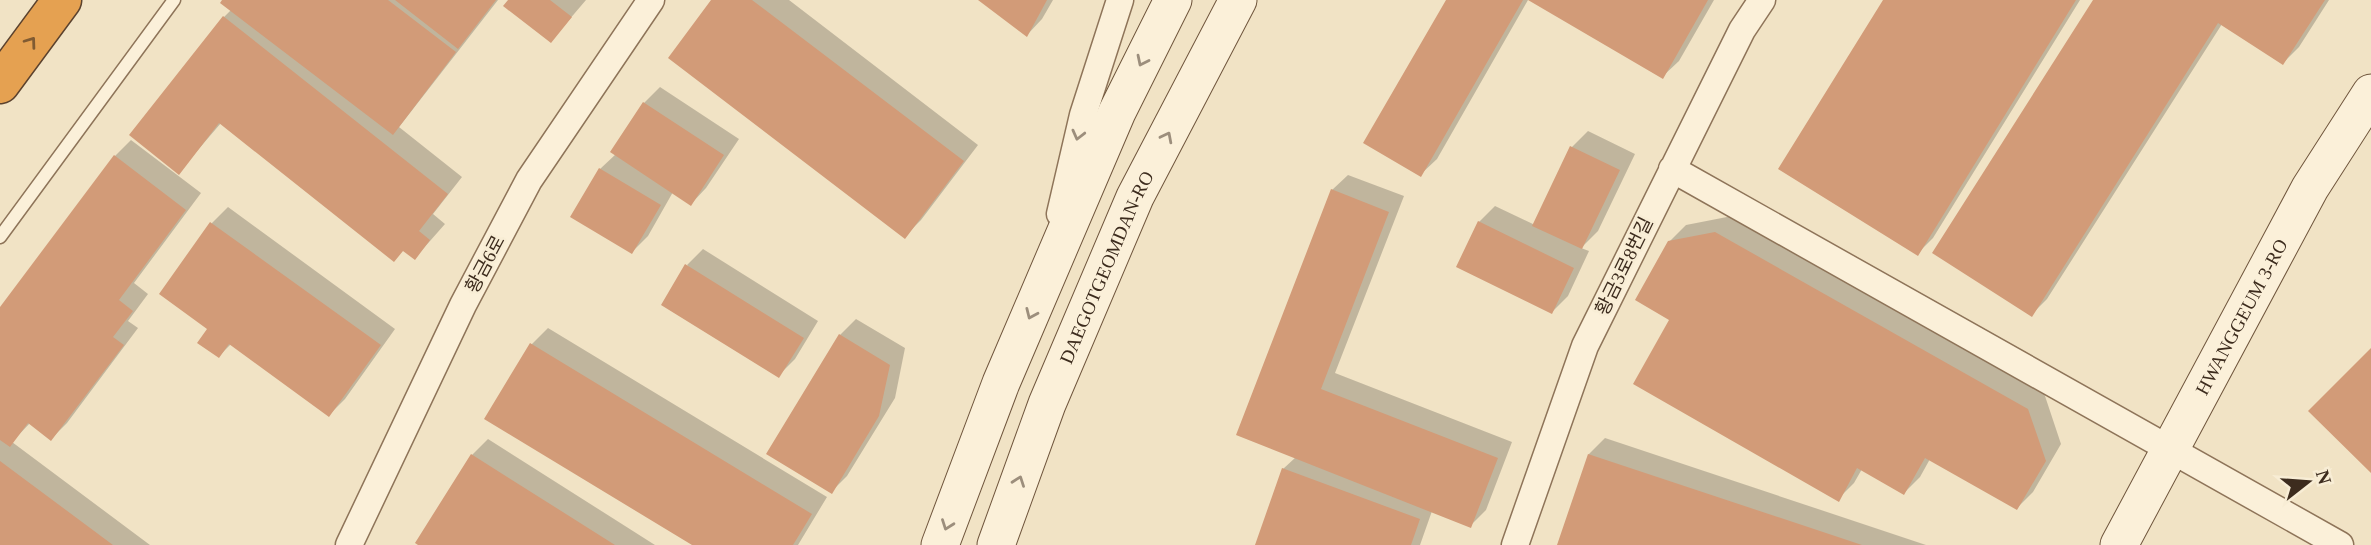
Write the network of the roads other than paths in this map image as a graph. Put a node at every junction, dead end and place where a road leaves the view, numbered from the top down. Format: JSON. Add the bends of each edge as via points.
{"nodes":[{"id":1,"x":62,"y":0,"type":"edge"},
{"id":2,"x":174,"y":0,"type":"edge"},
{"id":3,"x":651,"y":0,"type":"edge"},
{"id":4,"x":1119,"y":0,"type":"edge"},
{"id":5,"x":1173,"y":0,"type":"edge"},
{"id":6,"x":1238,"y":0,"type":"edge"},
{"id":7,"x":1762,"y":0,"type":"edge"},
{"id":8,"x":0,"y":84,"type":"edge"},
{"id":9,"x":2371,"y":93,"type":"edge"},
{"id":10,"x":1672,"y":169,"type":"junction"},
{"id":11,"x":0,"y":237,"type":"edge"},
{"id":12,"x":1046,"y":281,"type":"junction"},
{"id":13,"x":2172,"y":449,"type":"junction"},
{"id":14,"x":349,"y":545,"type":"edge"},
{"id":15,"x":940,"y":545,"type":"edge"},
{"id":16,"x":996,"y":545,"type":"edge"},
{"id":17,"x":1515,"y":545,"type":"edge"},
{"id":18,"x":2119,"y":545,"type":"edge"},
{"id":19,"x":2340,"y":545,"type":"edge"}],
"edges":[{"from":8,"to":1,"type":"highway","one_way":true},
{"from":2,"to":11,"type":"lane"},
{"from":3,"to":14,"type":"street","name":"황금6로","via":[[529,180],[463,305]]},
{"from":4,"to":12,"type":"street","one_way":true,"via":[[1080,128]]},
{"from":5,"to":12,"type":"main road","one_way":true,"via":[[1117,112]]},
{"from":16,"to":6,"type":"main road","name":"DAEGOTGEOMDAN-RO","one_way":true,"via":[[1047,404],[1135,197]]},
{"from":7,"to":10,"type":"street","name":"황금3로8번길","via":[[1742,30]]},
{"from":9,"to":13,"type":"main road","name":"HWANGGEUM 3-RO","via":[[2310,188]]},
{"from":10,"to":13,"type":"street"},
{"from":10,"to":17,"type":"street","name":"황금3로8번길","via":[[1585,346]]},
{"from":12,"to":15,"type":"main road","one_way":true,"via":[[1001,383]]},
{"from":13,"to":18,"type":"main road","name":"HWANGGEUM 3-RO"},
{"from":13,"to":19,"type":"street"}]}
